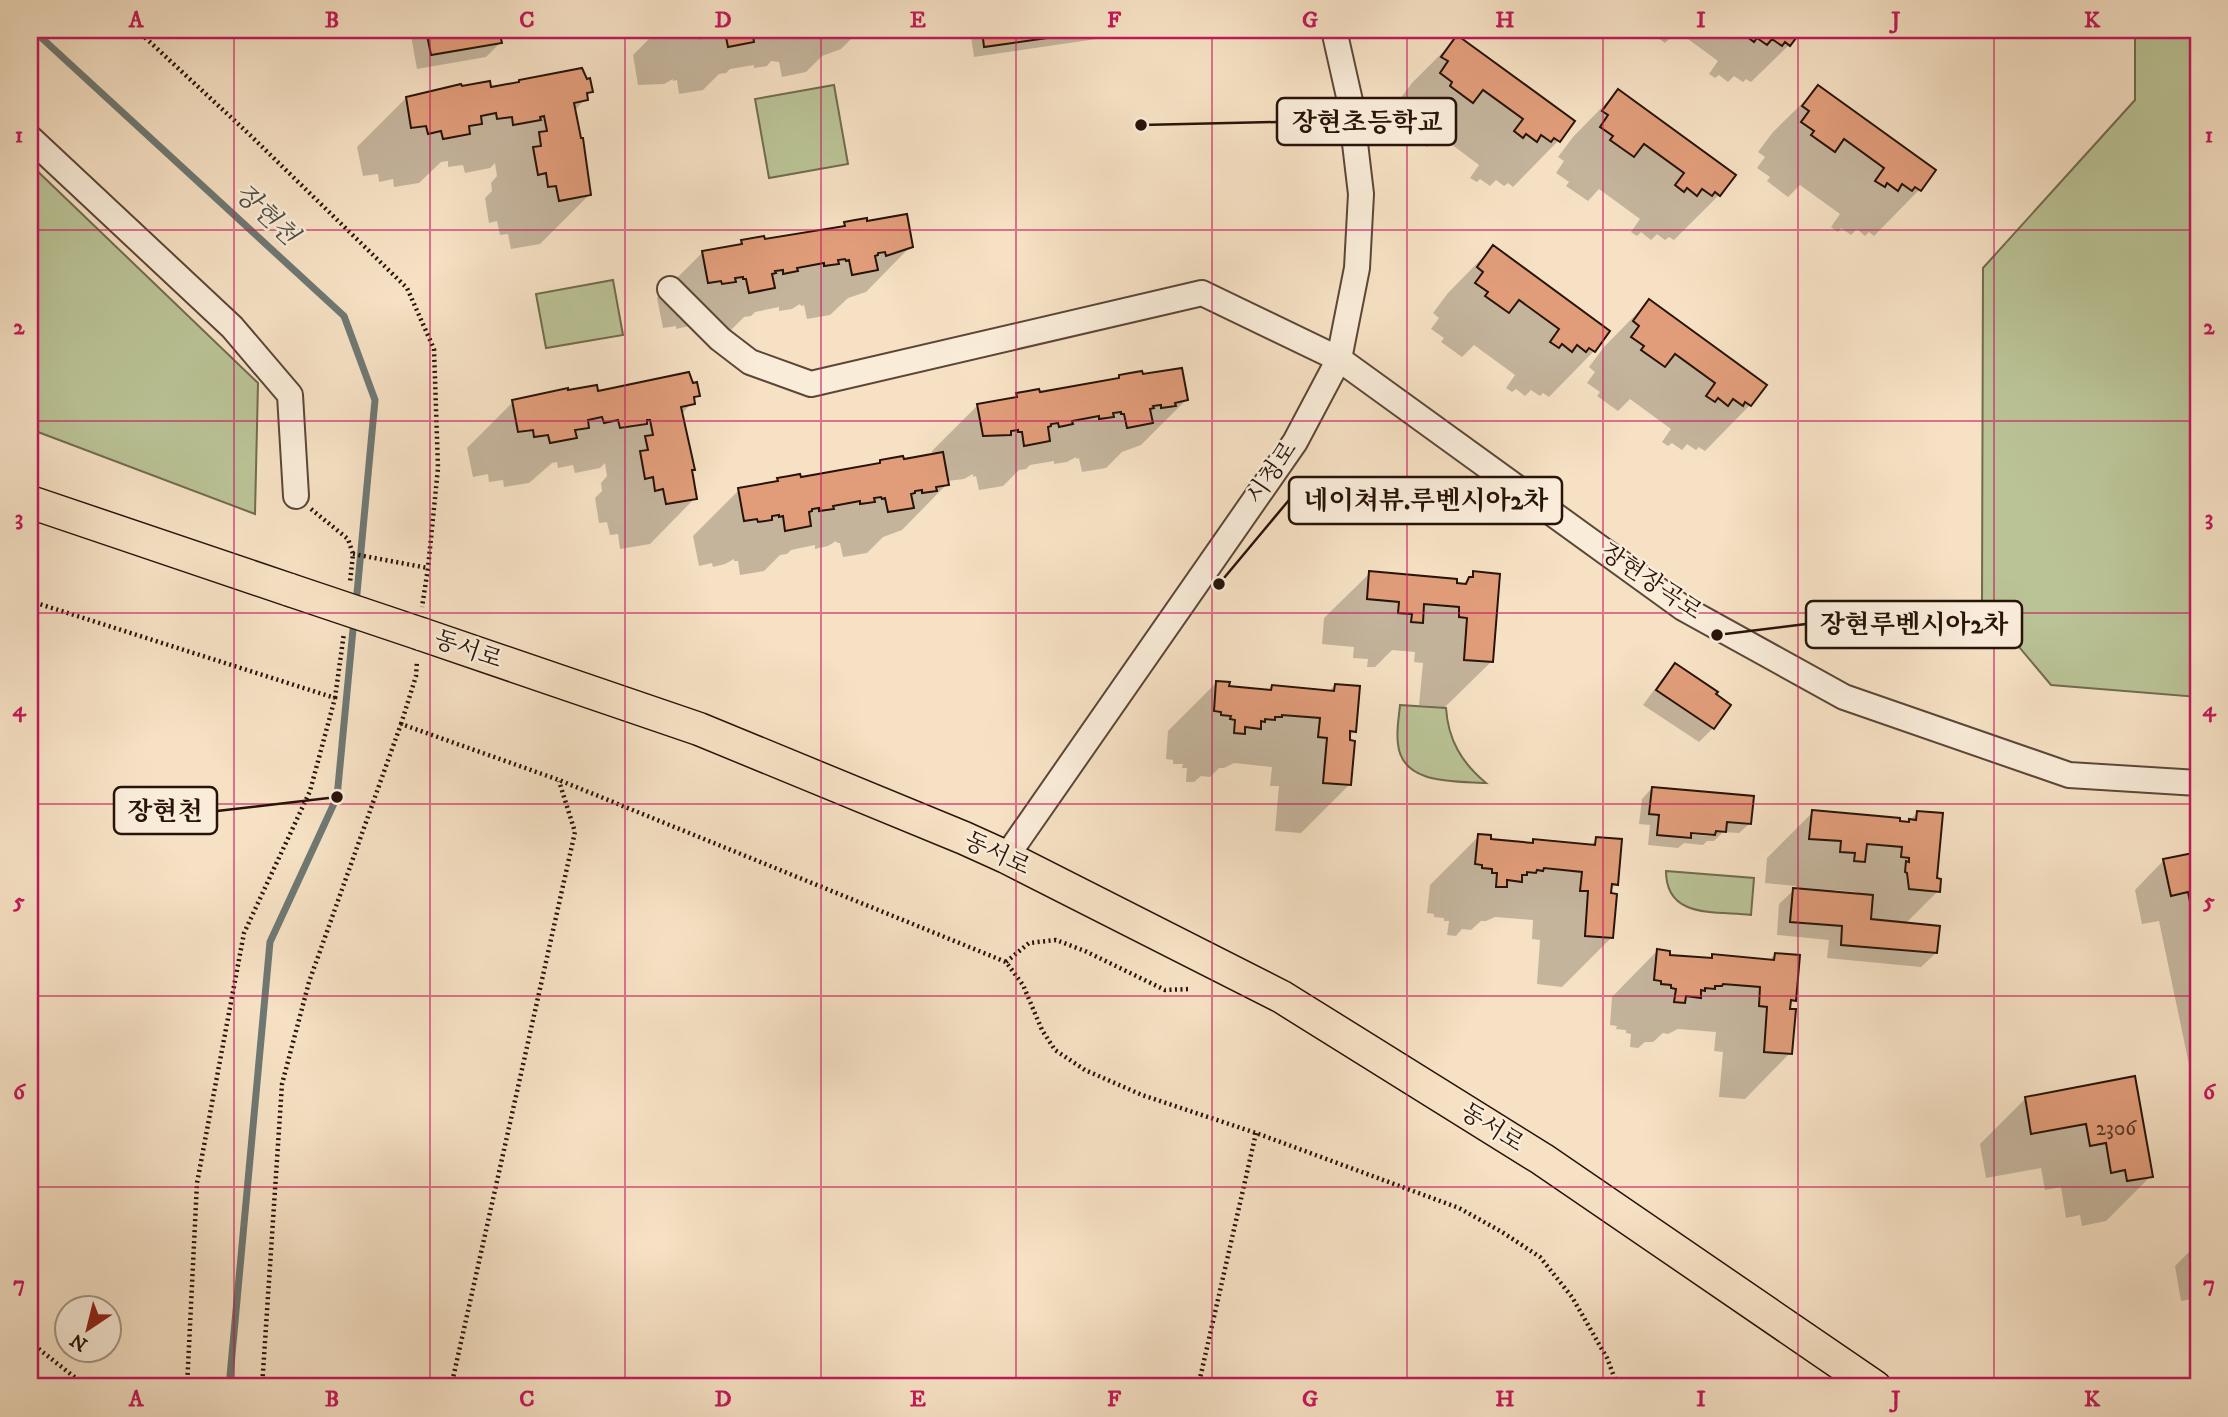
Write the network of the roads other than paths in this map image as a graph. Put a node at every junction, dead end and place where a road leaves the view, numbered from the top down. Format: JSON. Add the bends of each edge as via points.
{"nodes":[{"id":1,"x":1334,"y":30,"type":"edge"},
{"id":2,"x":30,"y":138,"type":"edge"},
{"id":3,"x":670,"y":289,"type":"dead end"},
{"id":4,"x":1339,"y":359,"type":"junction"},
{"id":5,"x":296,"y":496,"type":"dead end"},
{"id":6,"x":30,"y":502,"type":"edge"},
{"id":7,"x":2198,"y":783,"type":"edge"},
{"id":8,"x":1006,"y":857,"type":"junction"},
{"id":9,"x":1875,"y":1387,"type":"edge"}],
"edges":[{"from":1,"to":4,"type":"street","name":"시청로","via":[[1350,101],[1360,194],[1357,268]]},
{"from":2,"to":5,"type":"street","via":[[232,327],[290,395]]},
{"from":3,"to":4,"type":"street","name":"장현장곡로","via":[[750,362],[811,384],[1202,293]]},
{"from":4,"to":7,"type":"street","name":"장현장곡로","via":[[1683,608],[1844,696],[2069,775]]},
{"from":4,"to":8,"type":"street","name":"시청로","via":[[1295,442]]},
{"from":6,"to":8,"type":"main road","name":"동서로","bridge":true,"via":[[699,729]]},
{"from":8,"to":9,"type":"main road","name":"동서로","via":[[1282,997],[1542,1159]]}]}
